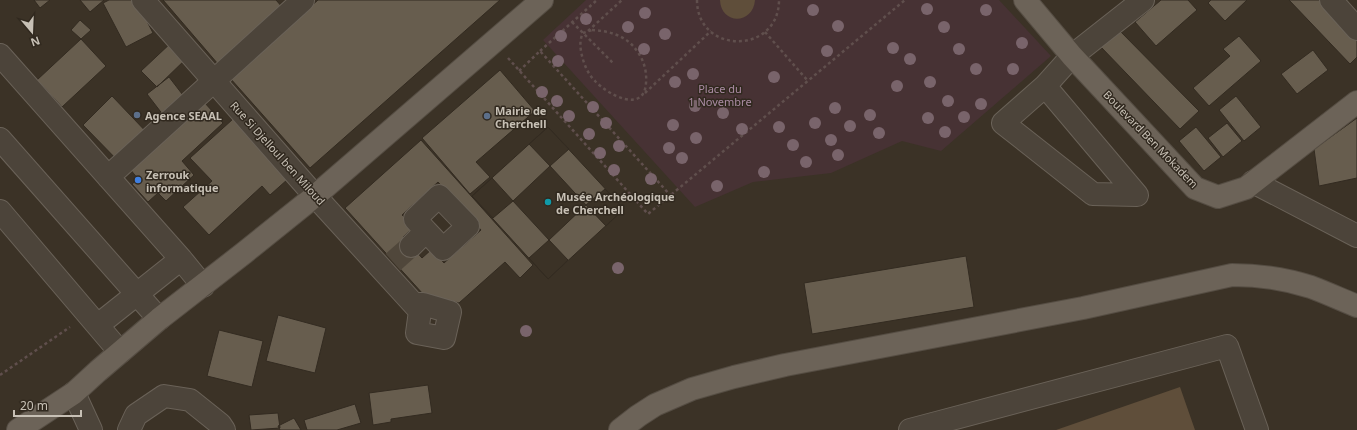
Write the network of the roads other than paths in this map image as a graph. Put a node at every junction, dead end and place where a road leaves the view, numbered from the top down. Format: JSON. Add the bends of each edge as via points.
{"nodes":[{"id":1,"x":143,"y":0,"type":"edge"},
{"id":2,"x":542,"y":0,"type":"edge"},
{"id":3,"x":1025,"y":0,"type":"edge"},
{"id":4,"x":1143,"y":0,"type":"edge"},
{"id":5,"x":1330,"y":0,"type":"edge"},
{"id":6,"x":298,"y":1,"type":"edge"},
{"id":7,"x":1357,"y":29,"type":"edge"},
{"id":8,"x":0,"y":55,"type":"edge"},
{"id":9,"x":1072,"y":56,"type":"junction"},
{"id":10,"x":213,"y":80,"type":"junction"},
{"id":11,"x":1045,"y":86,"type":"junction"},
{"id":12,"x":1357,"y":102,"type":"edge"},
{"id":13,"x":0,"y":138,"type":"edge"},
{"id":14,"x":108,"y":177,"type":"junction"},
{"id":15,"x":1253,"y":182,"type":"junction"},
{"id":16,"x":315,"y":196,"type":"junction"},
{"id":17,"x":0,"y":211,"type":"edge"},
{"id":18,"x":1357,"y":236,"type":"edge"},
{"id":19,"x":181,"y":259,"type":"junction"},
{"id":20,"x":203,"y":286,"type":"junction"},
{"id":21,"x":136,"y":293,"type":"junction"},
{"id":22,"x":414,"y":304,"type":"dead end"},
{"id":23,"x":1357,"y":306,"type":"edge"},
{"id":24,"x":159,"y":319,"type":"junction"},
{"id":25,"x":93,"y":320,"type":"junction"},
{"id":26,"x":120,"y":352,"type":"junction"},
{"id":27,"x":74,"y":393,"type":"junction"},
{"id":28,"x":18,"y":430,"type":"edge"},
{"id":29,"x":91,"y":430,"type":"edge"},
{"id":30,"x":129,"y":430,"type":"edge"},
{"id":31,"x":224,"y":430,"type":"edge"},
{"id":32,"x":620,"y":430,"type":"edge"},
{"id":33,"x":910,"y":430,"type":"edge"},
{"id":34,"x":1257,"y":430,"type":"edge"}],
"edges":[{"from":1,"to":10,"type":"street","name":"Rue Si Djelloul ben Miloud"},
{"from":2,"to":16,"type":"main road"},
{"from":3,"to":9,"type":"main road","name":"Boulevard Ben Mokadem"},
{"from":4,"to":9,"type":"street"},
{"from":5,"to":7,"type":"street"},
{"from":6,"to":10,"type":"street"},
{"from":8,"to":14,"type":"street"},
{"from":9,"to":11,"type":"street"},
{"from":9,"to":15,"type":"main road","name":"Boulevard Ben Mokadem","via":[[1195,188],[1218,197],[1246,188]]},
{"from":10,"to":14,"type":"street"},
{"from":10,"to":16,"type":"street","name":"Rue Si Djelloul ben Miloud"},
{"from":11,"to":11,"type":"street","via":[[1004,123],[1093,194],[1137,195]]},
{"from":12,"to":15,"type":"main road","name":"Boulevard Ben Mokadem"},
{"from":13,"to":21,"type":"street"},
{"from":14,"to":19,"type":"street"},
{"from":15,"to":18,"type":"street"},
{"from":16,"to":20,"type":"main road"},
{"from":16,"to":22,"type":"street","name":"Rue Si Djelloul ben Miloud","via":[[389,266]]},
{"from":17,"to":25,"type":"street"},
{"from":19,"to":20,"type":"street"},
{"from":19,"to":21,"type":"street"},
{"from":20,"to":24,"type":"main road"},
{"from":21,"to":24,"type":"street"},
{"from":21,"to":25,"type":"street"},
{"from":23,"to":32,"type":"main road","via":[[1292,282],[1252,275],[1226,276],[1083,308],[734,377],[692,389],[655,405]]},
{"from":24,"to":26,"type":"main road"},
{"from":25,"to":26,"type":"street"},
{"from":26,"to":27,"type":"main road"},
{"from":27,"to":28,"type":"main road"},
{"from":27,"to":29,"type":"street"},
{"from":30,"to":31,"type":"street","via":[[136,415],[164,396],[190,400]]},
{"from":33,"to":34,"type":"street","via":[[1227,346]]}]}
